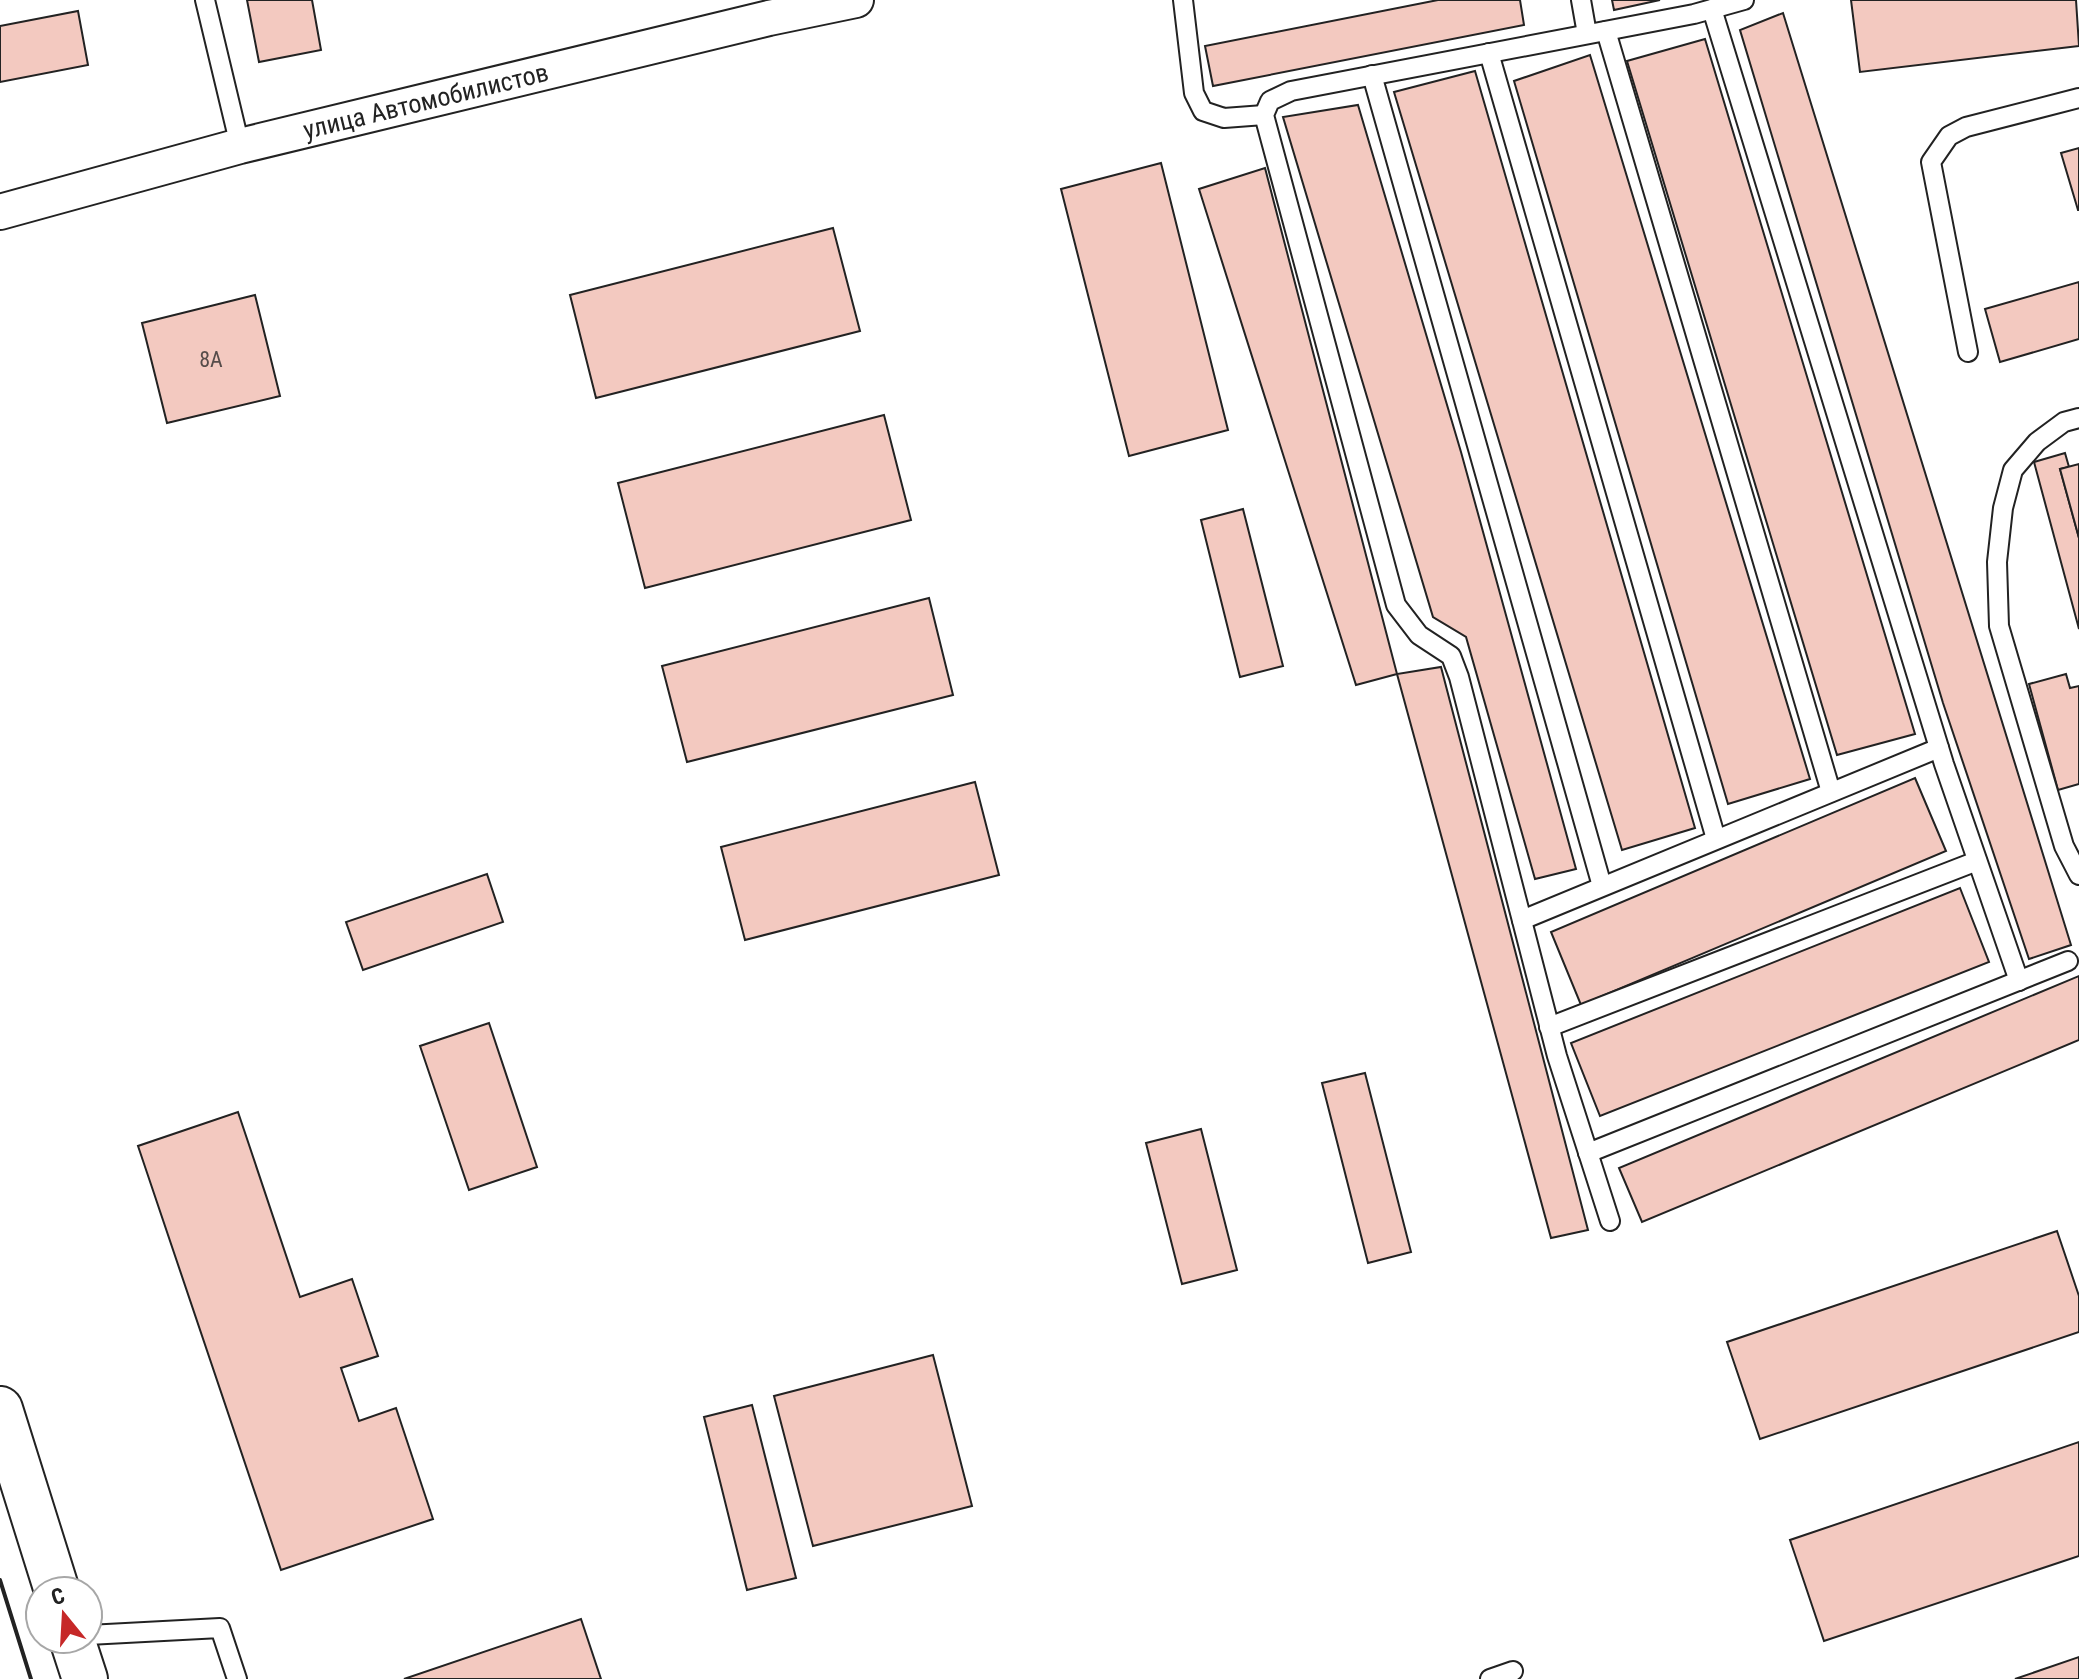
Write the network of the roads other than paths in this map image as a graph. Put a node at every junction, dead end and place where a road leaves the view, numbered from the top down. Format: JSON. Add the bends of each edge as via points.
{"nodes":[{"id":1,"x":205,"y":0,"type":"edge"},
{"id":2,"x":1183,"y":0,"type":"edge"},
{"id":3,"x":1581,"y":0,"type":"edge"},
{"id":4,"x":1744,"y":0,"type":"edge"},
{"id":5,"x":842,"y":1,"type":"edge"},
{"id":6,"x":1712,"y":9,"type":"junction"},
{"id":7,"x":1606,"y":31,"type":"junction"},
{"id":8,"x":1587,"y":34,"type":"junction"},
{"id":9,"x":1489,"y":53,"type":"junction"},
{"id":10,"x":1372,"y":75,"type":"junction"},
{"id":11,"x":2079,"y":98,"type":"edge"},
{"id":12,"x":1264,"y":115,"type":"junction"},
{"id":13,"x":240,"y":146,"type":"junction"},
{"id":14,"x":0,"y":212,"type":"edge"},
{"id":15,"x":1968,"y":352,"type":"dead end"},
{"id":16,"x":2079,"y":418,"type":"edge"},
{"id":17,"x":1939,"y":748,"type":"junction"},
{"id":18,"x":1831,"y":792,"type":"junction"},
{"id":19,"x":1716,"y":839,"type":"junction"},
{"id":20,"x":1977,"y":861,"type":"junction"},
{"id":21,"x":2079,"y":875,"type":"edge"},
{"id":22,"x":1602,"y":886,"type":"junction"},
{"id":23,"x":1522,"y":920,"type":"junction"},
{"id":24,"x":2068,"y":961,"type":"dead end"},
{"id":25,"x":2019,"y":981,"type":"junction"},
{"id":26,"x":1549,"y":1027,"type":"junction"},
{"id":27,"x":1588,"y":1153,"type":"junction"},
{"id":28,"x":1610,"y":1221,"type":"dead end"},
{"id":29,"x":0,"y":1409,"type":"edge"},
{"id":30,"x":52,"y":1575,"type":"edge"},
{"id":31,"x":104,"y":1634,"type":"edge"},
{"id":32,"x":77,"y":1655,"type":"edge"},
{"id":33,"x":1513,"y":1671,"type":"dead end"},
{"id":34,"x":85,"y":1679,"type":"edge"},
{"id":35,"x":237,"y":1679,"type":"edge"},
{"id":36,"x":1490,"y":1679,"type":"edge"}],
"edges":[{"from":1,"to":13,"type":"lane"},
{"from":2,"to":12,"type":"lane","via":[[1194,93],[1203,111],[1224,118]]},
{"from":3,"to":8,"type":"lane"},
{"from":4,"to":6,"type":"lane"},
{"from":5,"to":13,"type":"street","name":"улица Автомобилистов"},
{"from":6,"to":7,"type":"lane"},
{"from":6,"to":17,"type":"lane"},
{"from":7,"to":8,"type":"lane"},
{"from":7,"to":18,"type":"lane"},
{"from":8,"to":9,"type":"lane"},
{"from":9,"to":10,"type":"lane"},
{"from":9,"to":19,"type":"lane"},
{"from":10,"to":12,"type":"lane","via":[[1291,91],[1270,101]]},
{"from":10,"to":22,"type":"lane"},
{"from":11,"to":15,"type":"lane","via":[[1966,127],[1949,136],[1931,162]]},
{"from":12,"to":23,"type":"lane","via":[[1396,605],[1419,635],[1451,656]]},
{"from":13,"to":14,"type":"street","name":"улица Автомобилистов"},
{"from":16,"to":21,"type":"lane","via":[[2037,442],[2013,470],[1997,562],[1999,626],[2064,846]]},
{"from":17,"to":18,"type":"lane"},
{"from":17,"to":20,"type":"lane"},
{"from":18,"to":19,"type":"lane"},
{"from":19,"to":22,"type":"lane"},
{"from":20,"to":25,"type":"lane"},
{"from":20,"to":26,"type":"lane"},
{"from":22,"to":23,"type":"lane"},
{"from":23,"to":26,"type":"lane"},
{"from":24,"to":25,"type":"lane"},
{"from":25,"to":27,"type":"lane"},
{"from":26,"to":27,"type":"lane"},
{"from":27,"to":28,"type":"lane"},
{"from":29,"to":30,"type":"street"},
{"from":31,"to":35,"type":"lane","via":[[220,1628]]},
{"from":32,"to":34,"type":"street"},
{"from":33,"to":36,"type":"lane"}]}
